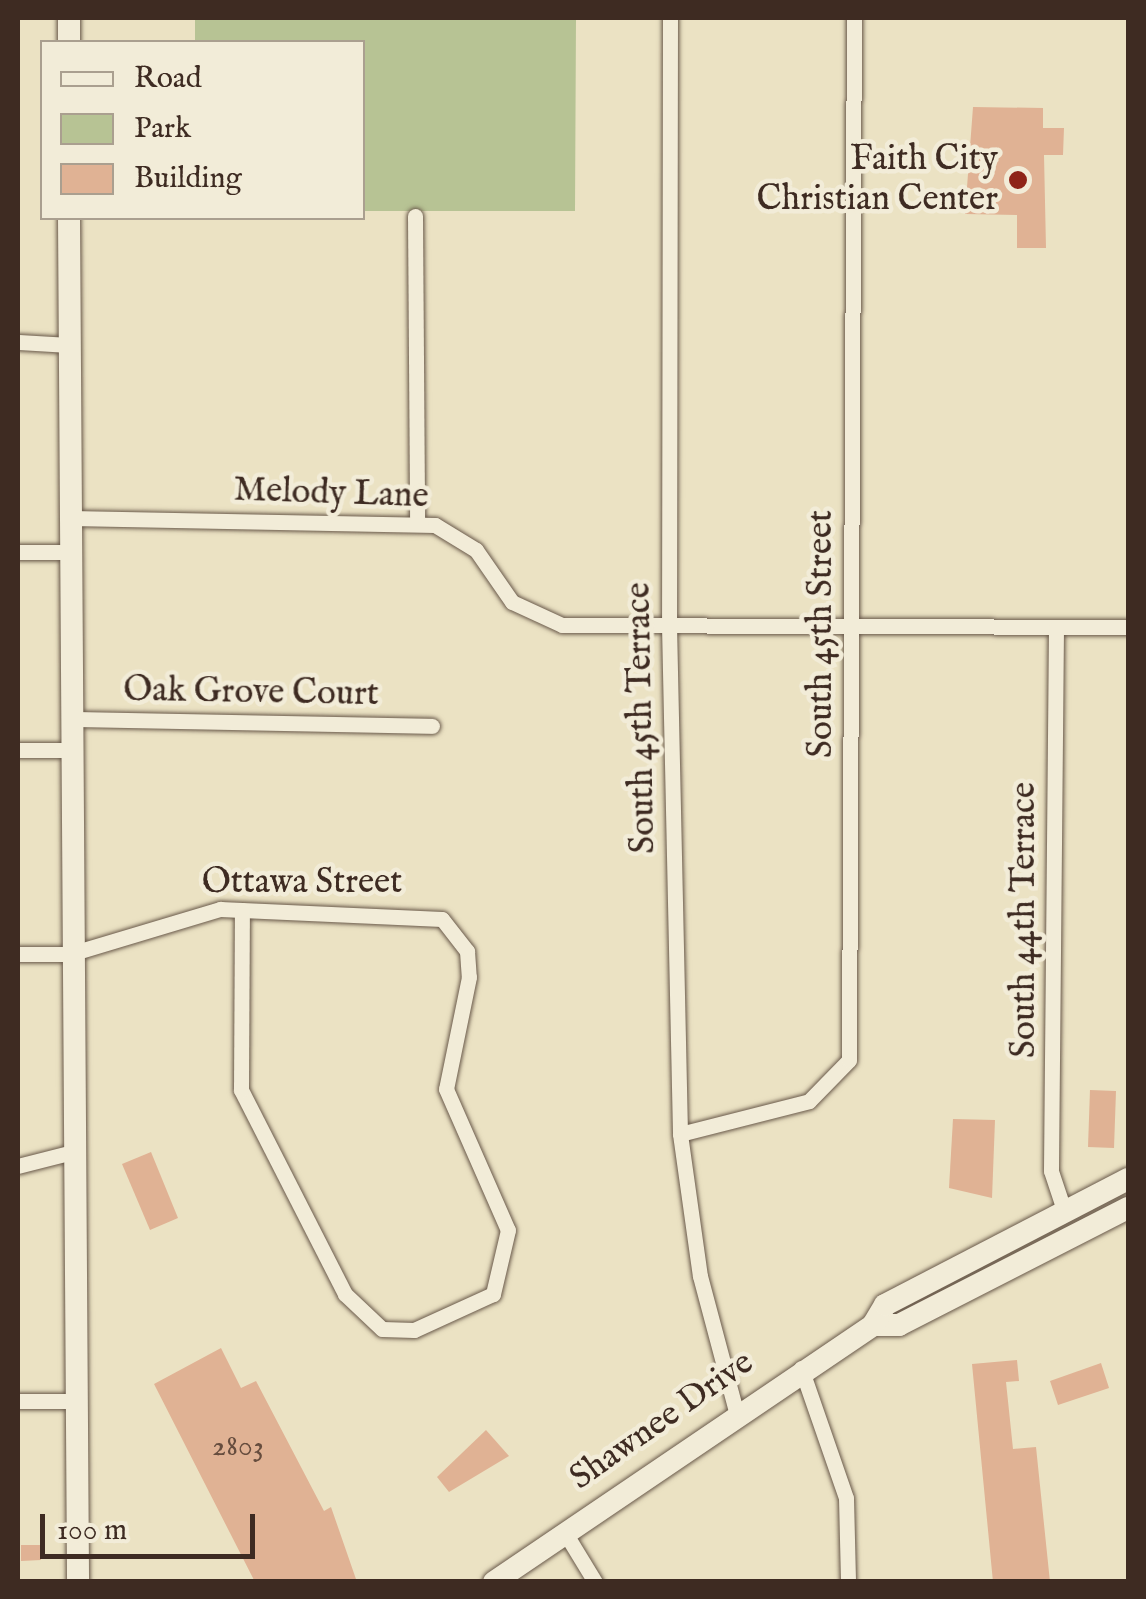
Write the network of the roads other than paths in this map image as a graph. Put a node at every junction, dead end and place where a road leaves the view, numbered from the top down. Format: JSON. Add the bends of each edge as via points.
{"nodes":[{"id":1,"x":670,"y":18,"type":"edge"},
{"id":2,"x":854,"y":18,"type":"edge"},
{"id":3,"x":415,"y":216,"type":"dead end"},
{"id":4,"x":70,"y":220,"type":"edge"},
{"id":5,"x":18,"y":342,"type":"edge"},
{"id":6,"x":70,"y":345,"type":"junction"},
{"id":7,"x":70,"y":518,"type":"junction"},
{"id":8,"x":417,"y":522,"type":"junction"},
{"id":9,"x":18,"y":552,"type":"edge"},
{"id":10,"x":70,"y":552,"type":"junction"},
{"id":11,"x":668,"y":624,"type":"junction"},
{"id":12,"x":852,"y":626,"type":"junction"},
{"id":13,"x":1056,"y":628,"type":"junction"},
{"id":14,"x":1128,"y":628,"type":"edge"},
{"id":15,"x":70,"y":719,"type":"junction"},
{"id":16,"x":432,"y":726,"type":"dead end"},
{"id":17,"x":18,"y":750,"type":"edge"},
{"id":18,"x":70,"y":750,"type":"junction"},
{"id":19,"x":242,"y":910,"type":"junction"},
{"id":20,"x":18,"y":954,"type":"edge"},
{"id":21,"x":70,"y":954,"type":"junction"},
{"id":22,"x":680,"y":1134,"type":"junction"},
{"id":23,"x":70,"y":1154,"type":"junction"},
{"id":24,"x":18,"y":1166,"type":"edge"},
{"id":25,"x":1128,"y":1179,"type":"edge"},
{"id":26,"x":1128,"y":1208,"type":"edge"},
{"id":27,"x":1064,"y":1210,"type":"junction"},
{"id":28,"x":1079,"y":1233,"type":"junction"},
{"id":29,"x":951,"y":1270,"type":"junction"},
{"id":30,"x":963,"y":1292,"type":"junction"},
{"id":31,"x":873,"y":1325,"type":"junction"},
{"id":32,"x":800,"y":1368,"type":"junction"},
{"id":33,"x":18,"y":1401,"type":"edge"},
{"id":34,"x":71,"y":1401,"type":"junction"},
{"id":35,"x":736,"y":1411,"type":"junction"},
{"id":36,"x":564,"y":1531,"type":"junction"},
{"id":37,"x":78,"y":1582,"type":"edge"},
{"id":38,"x":494,"y":1582,"type":"edge"},
{"id":39,"x":595,"y":1582,"type":"edge"},
{"id":40,"x":848,"y":1582,"type":"edge"}],
"edges":[{"from":1,"to":11,"type":"street","name":"South 45th Terrace"},
{"from":2,"to":12,"type":"street","name":"South 45th Street"},
{"from":3,"to":8,"type":"street"},
{"from":4,"to":6,"type":"street"},
{"from":5,"to":6,"type":"street"},
{"from":6,"to":7,"type":"street"},
{"from":7,"to":8,"type":"street","name":"Melody Lane"},
{"from":7,"to":10,"type":"street"},
{"from":8,"to":11,"type":"street","name":"Melody Lane","via":[[470,543],[506,596],[540,618]]},
{"from":9,"to":10,"type":"street"},
{"from":10,"to":15,"type":"street"},
{"from":11,"to":12,"type":"street","name":"Melody Lane"},
{"from":11,"to":22,"type":"street","name":"South 45th Terrace"},
{"from":12,"to":13,"type":"street","name":"Melody Lane"},
{"from":12,"to":22,"type":"street","name":"South 45th Street","via":[[848,1060],[808,1101]]},
{"from":13,"to":14,"type":"street","name":"Melody Lane"},
{"from":13,"to":27,"type":"street","name":"South 44th Terrace","via":[[1051,1171]]},
{"from":15,"to":16,"type":"street","name":"Oak Grove Court"},
{"from":15,"to":18,"type":"street"},
{"from":17,"to":18,"type":"street"},
{"from":18,"to":21,"type":"street"},
{"from":19,"to":19,"type":"street","name":"Ottawa Street","via":[[241,1090],[344,1294],[382,1329],[414,1330],[472,1306],[499,1284],[508,1230],[446,1088],[470,977],[462,942],[442,918],[420,913]]},
{"from":19,"to":21,"type":"street","name":"Ottawa Street","via":[[170,917]]},
{"from":20,"to":21,"type":"street","name":"Ottawa Street"},
{"from":21,"to":23,"type":"street"},
{"from":22,"to":35,"type":"street","name":"South 45th Terrace","via":[[700,1276]]},
{"from":23,"to":24,"type":"street"},
{"from":23,"to":34,"type":"street"},
{"from":25,"to":27,"type":"street","name":"Shawnee Drive"},
{"from":26,"to":28,"type":"street","name":"Shawnee Drive"},
{"from":27,"to":28,"type":"street"},
{"from":27,"to":29,"type":"street","name":"Shawnee Drive"},
{"from":28,"to":30,"type":"street","name":"Shawnee Drive"},
{"from":29,"to":30,"type":"street"},
{"from":29,"to":31,"type":"street","name":"Shawnee Drive","via":[[885,1305]]},
{"from":30,"to":31,"type":"street","name":"Shawnee Drive","via":[[899,1325]]},
{"from":31,"to":32,"type":"street","name":"Shawnee Drive"},
{"from":32,"to":35,"type":"street","name":"Shawnee Drive"},
{"from":32,"to":40,"type":"street","via":[[846,1498]]},
{"from":33,"to":34,"type":"street"},
{"from":34,"to":37,"type":"street"},
{"from":35,"to":36,"type":"street","name":"Shawnee Drive"},
{"from":36,"to":38,"type":"street","name":"Shawnee Drive"},
{"from":36,"to":39,"type":"street"}]}
